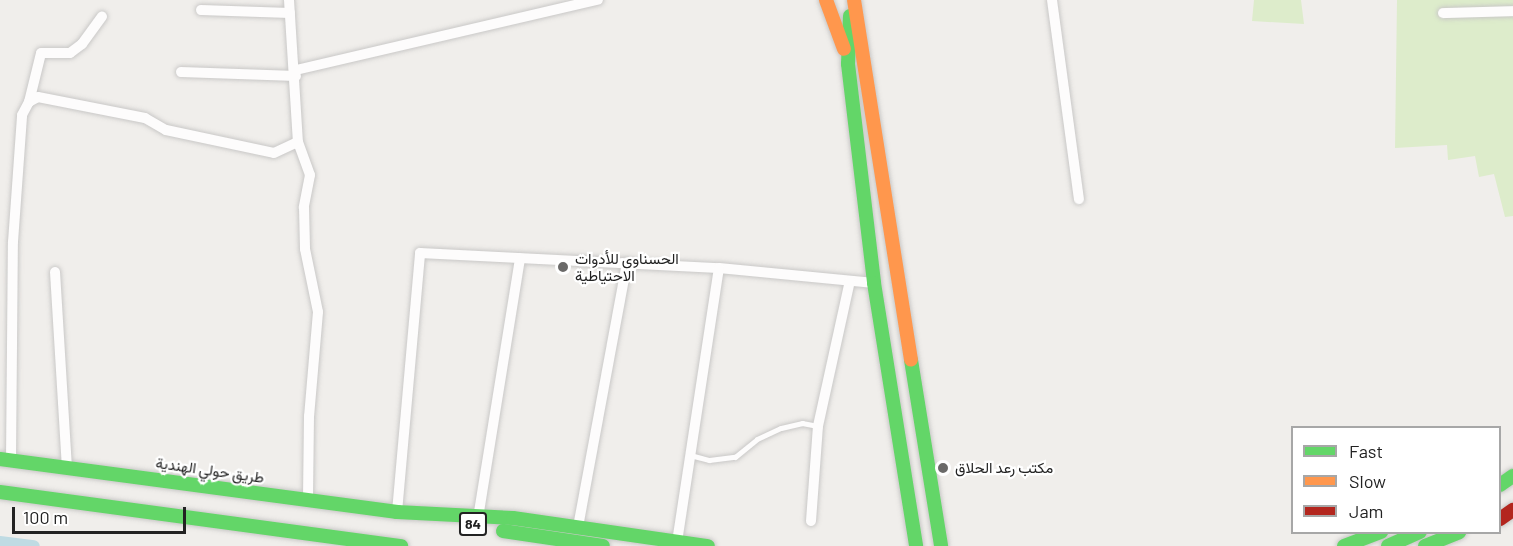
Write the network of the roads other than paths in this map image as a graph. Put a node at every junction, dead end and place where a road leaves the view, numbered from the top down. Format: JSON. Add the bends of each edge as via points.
{"nodes":[{"id":1,"x":289,"y":0,"type":"edge"},
{"id":2,"x":598,"y":0,"type":"edge"},
{"id":3,"x":826,"y":0,"type":"edge"},
{"id":4,"x":853,"y":0,"type":"edge"},
{"id":5,"x":1052,"y":0,"type":"edge"},
{"id":6,"x":201,"y":10,"type":"dead end"},
{"id":7,"x":1513,"y":11,"type":"edge"},
{"id":8,"x":290,"y":13,"type":"junction"},
{"id":9,"x":1443,"y":14,"type":"dead end"},
{"id":10,"x":102,"y":16,"type":"dead end"},
{"id":11,"x":848,"y":64,"type":"junction"},
{"id":12,"x":181,"y":72,"type":"dead end"},
{"id":13,"x":296,"y":73,"type":"junction"},
{"id":14,"x":29,"y":102,"type":"junction"},
{"id":15,"x":298,"y":142,"type":"junction"},
{"id":16,"x":1079,"y":199,"type":"dead end"},
{"id":17,"x":520,"y":258,"type":"junction"},
{"id":18,"x":627,"y":263,"type":"junction"},
{"id":19,"x":718,"y":268,"type":"junction"},
{"id":20,"x":55,"y":272,"type":"dead end"},
{"id":21,"x":850,"y":281,"type":"junction"},
{"id":22,"x":874,"y":283,"type":"junction"},
{"id":23,"x":818,"y":426,"type":"junction"},
{"id":24,"x":690,"y":455,"type":"junction"},
{"id":25,"x":5,"y":459,"type":"edge"},
{"id":26,"x":67,"y":468,"type":"junction"},
{"id":27,"x":0,"y":492,"type":"edge"},
{"id":28,"x":308,"y":500,"type":"junction"},
{"id":29,"x":397,"y":512,"type":"junction"},
{"id":30,"x":416,"y":514,"type":"junction"},
{"id":31,"x":478,"y":518,"type":"junction"},
{"id":32,"x":811,"y":521,"type":"dead end"},
{"id":33,"x":578,"y":527,"type":"junction"},
{"id":34,"x":1376,"y":534,"type":"edge"},
{"id":35,"x":1416,"y":534,"type":"edge"},
{"id":36,"x":1466,"y":534,"type":"edge"},
{"id":37,"x":677,"y":542,"type":"junction"},
{"id":38,"x":401,"y":546,"type":"edge"},
{"id":39,"x":603,"y":546,"type":"edge"},
{"id":40,"x":708,"y":546,"type":"edge"},
{"id":41,"x":916,"y":546,"type":"edge"},
{"id":42,"x":941,"y":546,"type":"edge"},
{"id":43,"x":1344,"y":546,"type":"edge"},
{"id":44,"x":1388,"y":546,"type":"edge"},
{"id":45,"x":1425,"y":546,"type":"edge"},
{"id":46,"x":1456,"y":546,"type":"edge"}],
"edges":[{"from":1,"to":8,"type":"street"},
{"from":2,"to":13,"type":"street"},
{"from":3,"to":11,"type":"main road"},
{"from":4,"to":11,"type":"main road"},
{"from":4,"to":42,"type":"main road"},
{"from":5,"to":16,"type":"street"},
{"from":6,"to":8,"type":"street"},
{"from":7,"to":9,"type":"street"},
{"from":8,"to":13,"type":"street"},
{"from":10,"to":14,"type":"street","via":[[70,53],[41,53]]},
{"from":11,"to":22,"type":"main road"},
{"from":12,"to":13,"type":"street"},
{"from":13,"to":15,"type":"street"},
{"from":14,"to":15,"type":"street","via":[[38,97],[145,118],[166,130],[274,153]]},
{"from":14,"to":25,"type":"street","via":[[22,115],[13,242]]},
{"from":15,"to":28,"type":"street","via":[[310,175],[304,207],[305,249],[318,312],[309,416]]},
{"from":17,"to":18,"type":"street"},
{"from":17,"to":29,"type":"street","via":[[420,253]]},
{"from":17,"to":31,"type":"street"},
{"from":18,"to":19,"type":"street"},
{"from":18,"to":33,"type":"street"},
{"from":19,"to":21,"type":"street"},
{"from":19,"to":24,"type":"street"},
{"from":20,"to":26,"type":"street"},
{"from":21,"to":22,"type":"street"},
{"from":21,"to":23,"type":"street"},
{"from":22,"to":41,"type":"main road"},
{"from":23,"to":24,"type":"lane","via":[[801,423],[780,428],[757,439],[735,457],[709,459]]},
{"from":23,"to":32,"type":"street"},
{"from":24,"to":37,"type":"street"},
{"from":25,"to":26,"type":"main road","name":"طريق حولي الهندية","number":"84"},
{"from":26,"to":28,"type":"main road","name":"طريق حولي الهندية","number":"84"},
{"from":27,"to":38,"type":"main road"},
{"from":28,"to":29,"type":"main road","name":"طريق حولي الهندية","number":"84"},
{"from":29,"to":30,"type":"main road","name":"طريق حولي الهندية","number":"84"},
{"from":30,"to":31,"type":"main road"},
{"from":30,"to":39,"type":"main road","number":"84"},
{"from":31,"to":33,"type":"main road"},
{"from":33,"to":37,"type":"main road"},
{"from":34,"to":43,"type":"main road"},
{"from":35,"to":44,"type":"main road"},
{"from":36,"to":45,"type":"main road"},
{"from":36,"to":46,"type":"main road"},
{"from":37,"to":40,"type":"main road"}]}
